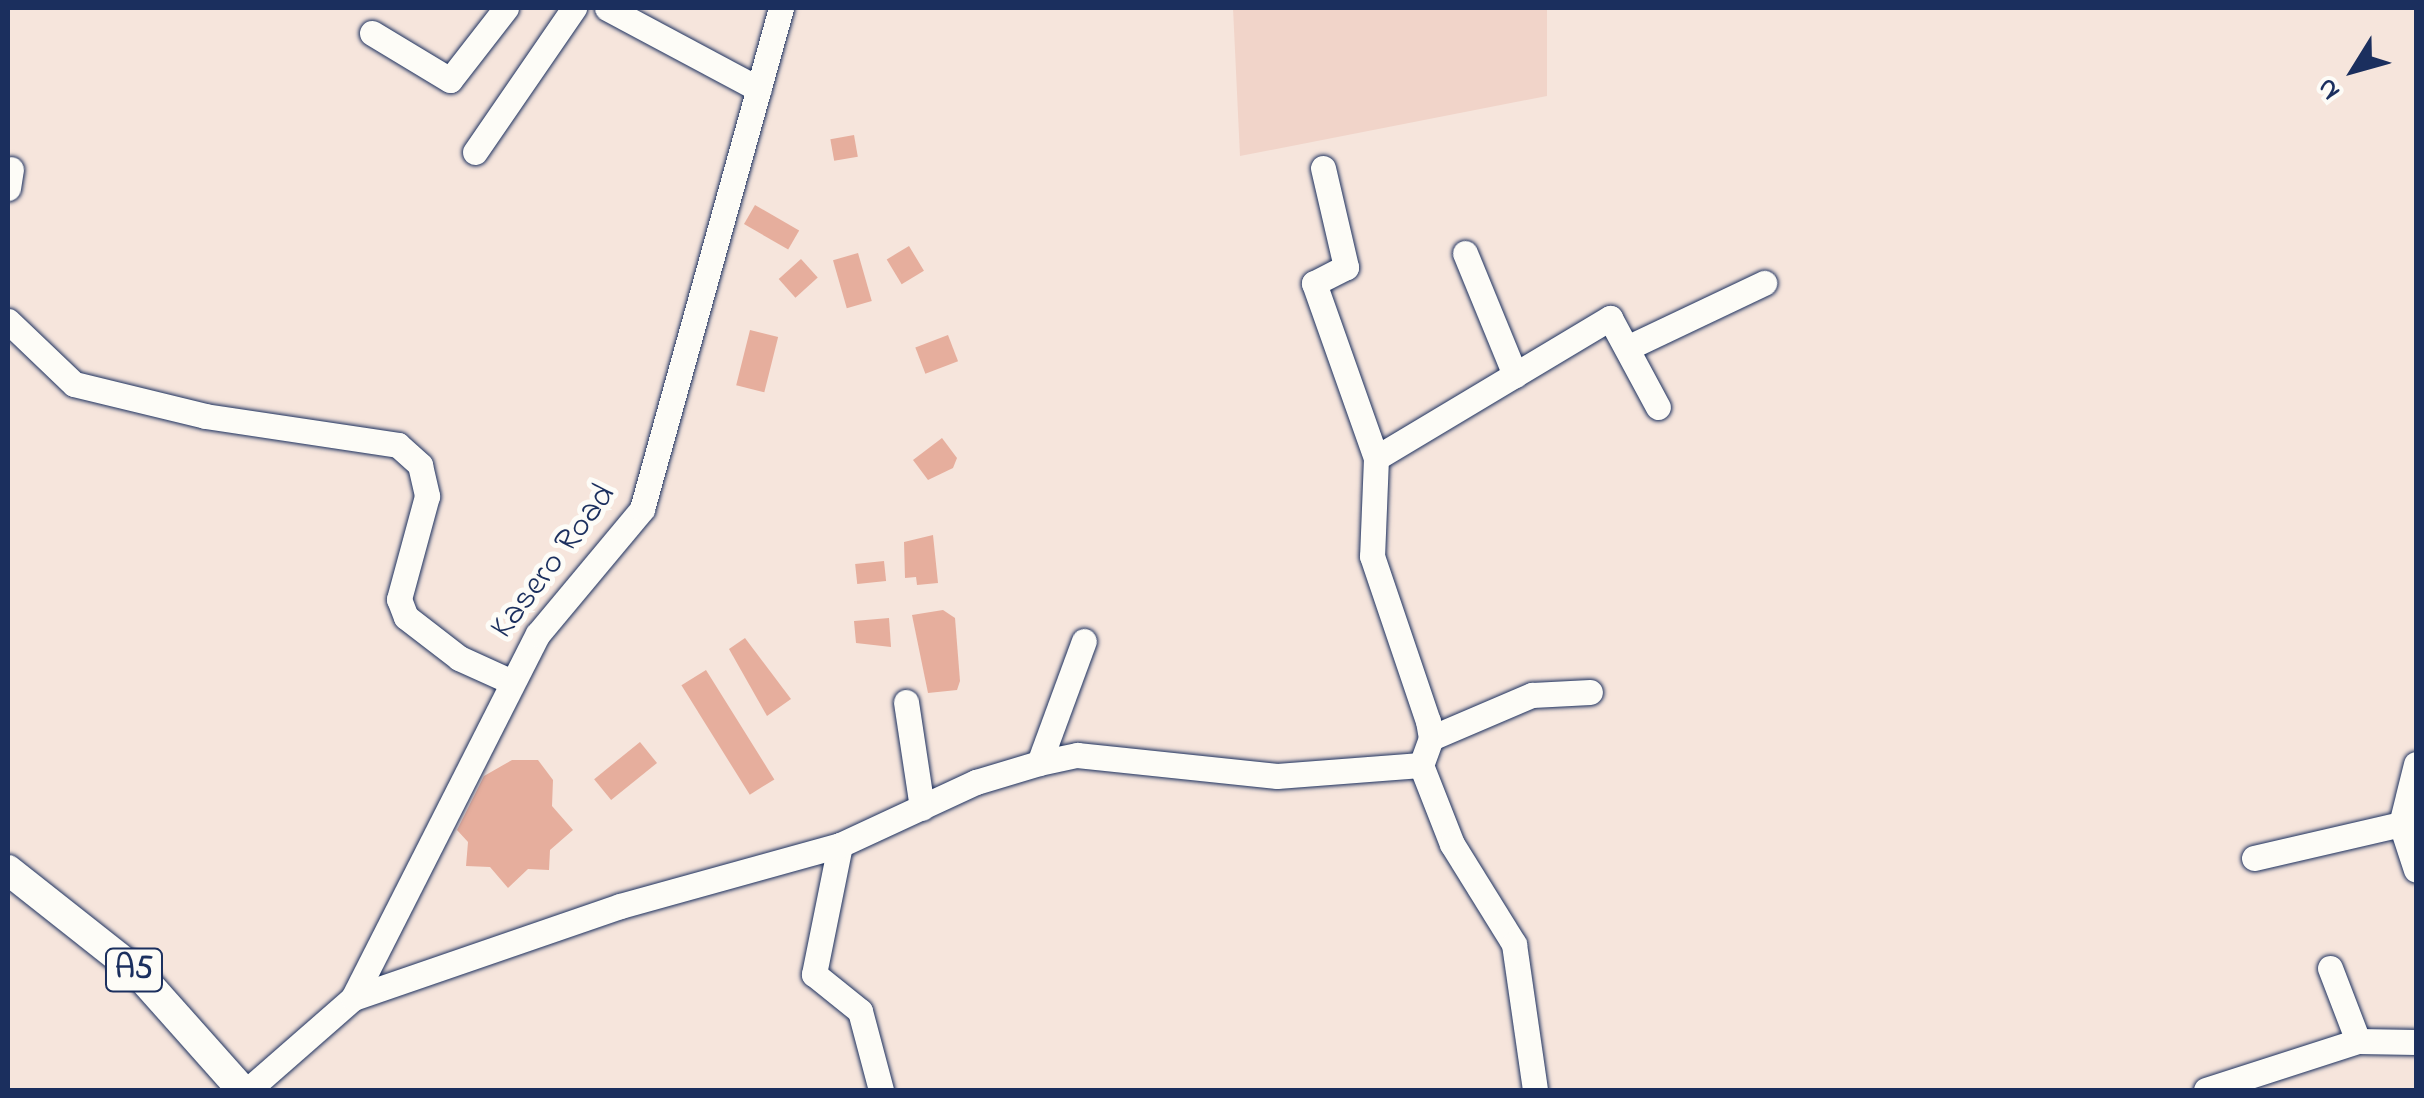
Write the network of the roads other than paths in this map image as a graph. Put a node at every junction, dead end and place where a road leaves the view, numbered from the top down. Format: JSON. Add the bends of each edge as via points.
{"nodes":[{"id":1,"x":506,"y":8,"type":"edge"},
{"id":2,"x":574,"y":8,"type":"edge"},
{"id":3,"x":607,"y":8,"type":"edge"},
{"id":4,"x":766,"y":8,"type":"edge"},
{"id":5,"x":780,"y":8,"type":"edge"},
{"id":6,"x":372,"y":34,"type":"dead end"},
{"id":7,"x":773,"y":36,"type":"junction"},
{"id":8,"x":759,"y":89,"type":"junction"},
{"id":9,"x":474,"y":152,"type":"dead end"},
{"id":10,"x":1323,"y":168,"type":"dead end"},
{"id":11,"x":1466,"y":253,"type":"dead end"},
{"id":12,"x":1764,"y":284,"type":"dead end"},
{"id":13,"x":8,"y":321,"type":"edge"},
{"id":14,"x":1627,"y":348,"type":"junction"},
{"id":15,"x":1515,"y":375,"type":"junction"},
{"id":16,"x":1658,"y":407,"type":"dead end"},
{"id":17,"x":1376,"y":458,"type":"junction"},
{"id":18,"x":1084,"y":641,"type":"dead end"},
{"id":19,"x":510,"y":682,"type":"junction"},
{"id":20,"x":1590,"y":692,"type":"dead end"},
{"id":21,"x":906,"y":702,"type":"dead end"},
{"id":22,"x":1431,"y":738,"type":"junction"},
{"id":23,"x":1039,"y":763,"type":"junction"},
{"id":24,"x":2416,"y":764,"type":"edge"},
{"id":25,"x":1422,"y":765,"type":"junction"},
{"id":26,"x":922,"y":808,"type":"junction"},
{"id":27,"x":2401,"y":824,"type":"junction"},
{"id":28,"x":840,"y":845,"type":"junction"},
{"id":29,"x":2254,"y":858,"type":"dead end"},
{"id":30,"x":8,"y":870,"type":"edge"},
{"id":31,"x":2416,"y":870,"type":"edge"},
{"id":32,"x":2330,"y":968,"type":"dead end"},
{"id":33,"x":353,"y":998,"type":"junction"},
{"id":34,"x":2358,"y":1041,"type":"junction"},
{"id":35,"x":2416,"y":1042,"type":"edge"},
{"id":36,"x":245,"y":1090,"type":"edge"},
{"id":37,"x":881,"y":1090,"type":"edge"},
{"id":38,"x":1535,"y":1090,"type":"edge"},
{"id":39,"x":2206,"y":1090,"type":"edge"}],
"edges":[{"from":1,"to":6,"type":"street","via":[[450,80]]},
{"from":2,"to":9,"type":"street"},
{"from":3,"to":8,"type":"street"},
{"from":4,"to":7,"type":"street"},
{"from":5,"to":7,"type":"street","name":"Kasero Road"},
{"from":7,"to":8,"type":"street","name":"Kasero Road"},
{"from":8,"to":19,"type":"street","name":"Kasero Road","via":[[696,330],[672,390],[654,482],[642,509],[538,634]]},
{"from":10,"to":17,"type":"street","via":[[1346,267],[1314,284]]},
{"from":11,"to":15,"type":"street"},
{"from":12,"to":14,"type":"street"},
{"from":13,"to":19,"type":"street","via":[[74,384],[205,416],[398,445],[420,465],[427,496],[399,599],[406,617],[459,658]]},
{"from":14,"to":15,"type":"street","via":[[1610,318]]},
{"from":14,"to":16,"type":"street"},
{"from":15,"to":17,"type":"street"},
{"from":17,"to":22,"type":"street","via":[[1372,556]]},
{"from":18,"to":23,"type":"street"},
{"from":19,"to":33,"type":"street","name":"Kasero Road"},
{"from":20,"to":22,"type":"street","via":[[1532,696]]},
{"from":21,"to":26,"type":"street"},
{"from":22,"to":25,"type":"street"},
{"from":23,"to":25,"type":"street","via":[[1077,755],[1277,776]]},
{"from":23,"to":26,"type":"street"},
{"from":24,"to":27,"type":"street"},
{"from":25,"to":38,"type":"street","via":[[1452,844],[1514,944]]},
{"from":26,"to":28,"type":"street"},
{"from":27,"to":29,"type":"street"},
{"from":27,"to":31,"type":"street"},
{"from":28,"to":33,"type":"street","via":[[620,906]]},
{"from":28,"to":37,"type":"street","via":[[814,974],[860,1011]]},
{"from":30,"to":36,"type":"main road","number":"A5","via":[[137,972]]},
{"from":32,"to":34,"type":"street"},
{"from":33,"to":36,"type":"street","name":"Kasero Road"},
{"from":34,"to":35,"type":"street"},
{"from":34,"to":39,"type":"street"}]}
